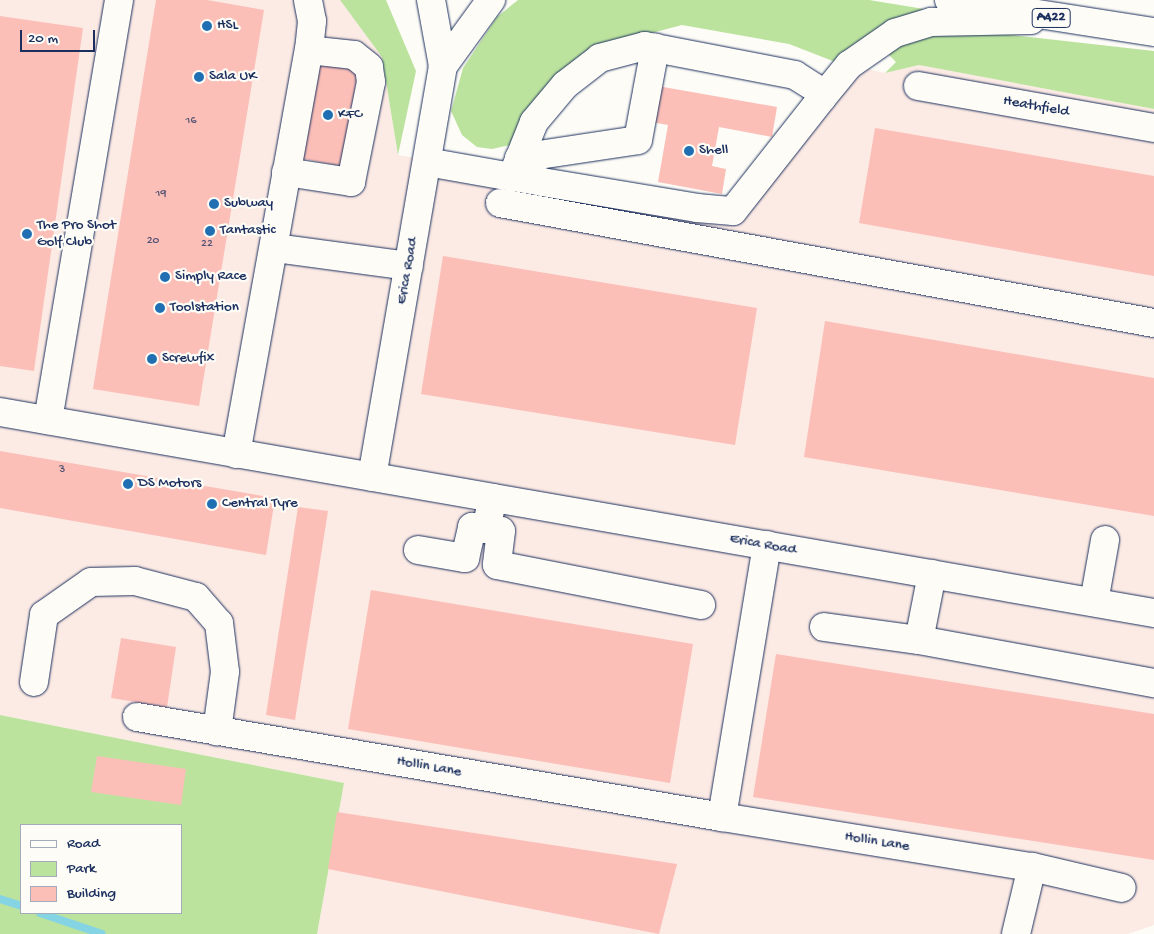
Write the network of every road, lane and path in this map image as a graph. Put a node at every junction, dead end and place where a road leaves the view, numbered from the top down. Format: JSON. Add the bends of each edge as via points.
{"nodes":[{"id":1,"x":119,"y":0,"type":"edge"},
{"id":2,"x":431,"y":0,"type":"edge"},
{"id":3,"x":491,"y":0,"type":"edge"},
{"id":4,"x":949,"y":0,"type":"edge"},
{"id":5,"x":310,"y":10,"type":"edge"},
{"id":6,"x":1060,"y":19,"type":"junction"},
{"id":7,"x":1154,"y":32,"type":"edge"},
{"id":8,"x":655,"y":48,"type":"junction"},
{"id":9,"x":309,"y":50,"type":"junction"},
{"id":10,"x":443,"y":66,"type":"junction"},
{"id":11,"x":918,"y":86,"type":"dead end"},
{"id":12,"x":822,"y":98,"type":"junction"},
{"id":13,"x":1154,"y":128,"type":"edge"},
{"id":14,"x":427,"y":162,"type":"junction"},
{"id":15,"x":516,"y":167,"type":"junction"},
{"id":16,"x":286,"y":172,"type":"junction"},
{"id":17,"x":500,"y":203,"type":"dead end"},
{"id":18,"x":275,"y":248,"type":"junction"},
{"id":19,"x":409,"y":266,"type":"junction"},
{"id":20,"x":1154,"y":323,"type":"edge"},
{"id":21,"x":0,"y":412,"type":"edge"},
{"id":22,"x":48,"y":420,"type":"junction"},
{"id":23,"x":236,"y":454,"type":"junction"},
{"id":24,"x":372,"y":477,"type":"junction"},
{"id":25,"x":494,"y":498,"type":"junction"},
{"id":26,"x":486,"y":529,"type":"junction"},
{"id":27,"x":1105,"y":540,"type":"dead end"},
{"id":28,"x":767,"y":545,"type":"junction"},
{"id":29,"x":418,"y":550,"type":"dead end"},
{"id":30,"x":932,"y":574,"type":"junction"},
{"id":31,"x":1094,"y":602,"type":"junction"},
{"id":32,"x":701,"y":605,"type":"dead end"},
{"id":33,"x":1154,"y":614,"type":"edge"},
{"id":34,"x":824,"y":627,"type":"dead end"},
{"id":35,"x":919,"y":640,"type":"junction"},
{"id":36,"x":34,"y":682,"type":"dead end"},
{"id":37,"x":1154,"y":683,"type":"edge"},
{"id":38,"x":137,"y":717,"type":"dead end"},
{"id":39,"x":217,"y":731,"type":"junction"},
{"id":40,"x":722,"y":817,"type":"junction"},
{"id":41,"x":1032,"y":867,"type":"junction"},
{"id":42,"x":1122,"y":888,"type":"dead end"},
{"id":43,"x":1016,"y":934,"type":"edge"}],
"edges":[{"from":1,"to":22,"type":"street"},
{"from":2,"to":10,"type":"street","name":"Erica Road"},
{"from":3,"to":10,"type":"street","name":"Erica Road"},
{"from":4,"to":6,"type":"street","number":"A422"},
{"from":5,"to":9,"type":"street"},
{"from":6,"to":7,"type":"street","number":"A422"},
{"from":6,"to":12,"type":"street","via":[[931,22],[895,33],[849,64]]},
{"from":8,"to":12,"type":"street","via":[[795,74],[818,89]]},
{"from":8,"to":15,"type":"street","via":[[645,46],[600,58],[565,85],[534,122]]},
{"from":8,"to":15,"type":"street","via":[[638,140]]},
{"from":9,"to":16,"type":"street"},
{"from":9,"to":16,"type":"street","via":[[354,56],[369,67],[371,82],[351,182]]},
{"from":10,"to":14,"type":"street","name":"Erica Road"},
{"from":11,"to":13,"type":"street","name":"Heathfield"},
{"from":12,"to":15,"type":"street","via":[[733,211],[697,208]]},
{"from":14,"to":15,"type":"street"},
{"from":14,"to":19,"type":"street","name":"Erica Road"},
{"from":16,"to":18,"type":"street"},
{"from":17,"to":20,"type":"street"},
{"from":18,"to":19,"type":"street"},
{"from":18,"to":23,"type":"street"},
{"from":19,"to":24,"type":"street","name":"Erica Road"},
{"from":21,"to":22,"type":"street","name":"Erica Road"},
{"from":22,"to":23,"type":"street","name":"Erica Road"},
{"from":23,"to":24,"type":"street","name":"Erica Road"},
{"from":24,"to":25,"type":"street","name":"Erica Road"},
{"from":25,"to":26,"type":"street"},
{"from":25,"to":28,"type":"street","name":"Erica Road"},
{"from":26,"to":29,"type":"street","via":[[472,527],[465,558]]},
{"from":26,"to":32,"type":"street","via":[[501,531],[497,565]]},
{"from":27,"to":31,"type":"street"},
{"from":28,"to":30,"type":"street","name":"Erica Road"},
{"from":28,"to":40,"type":"street"},
{"from":30,"to":31,"type":"street","name":"Erica Road"},
{"from":30,"to":35,"type":"street"},
{"from":31,"to":33,"type":"street","name":"Erica Road"},
{"from":34,"to":35,"type":"street"},
{"from":35,"to":37,"type":"street"},
{"from":36,"to":39,"type":"street","via":[[44,615],[90,582],[135,581],[196,597],[219,623],[225,672]]},
{"from":38,"to":39,"type":"street","name":"Hollin Lane"},
{"from":39,"to":40,"type":"street","name":"Hollin Lane"},
{"from":40,"to":41,"type":"street","name":"Hollin Lane"},
{"from":41,"to":42,"type":"street","name":"Hollin Lane"},
{"from":41,"to":43,"type":"street"}]}
